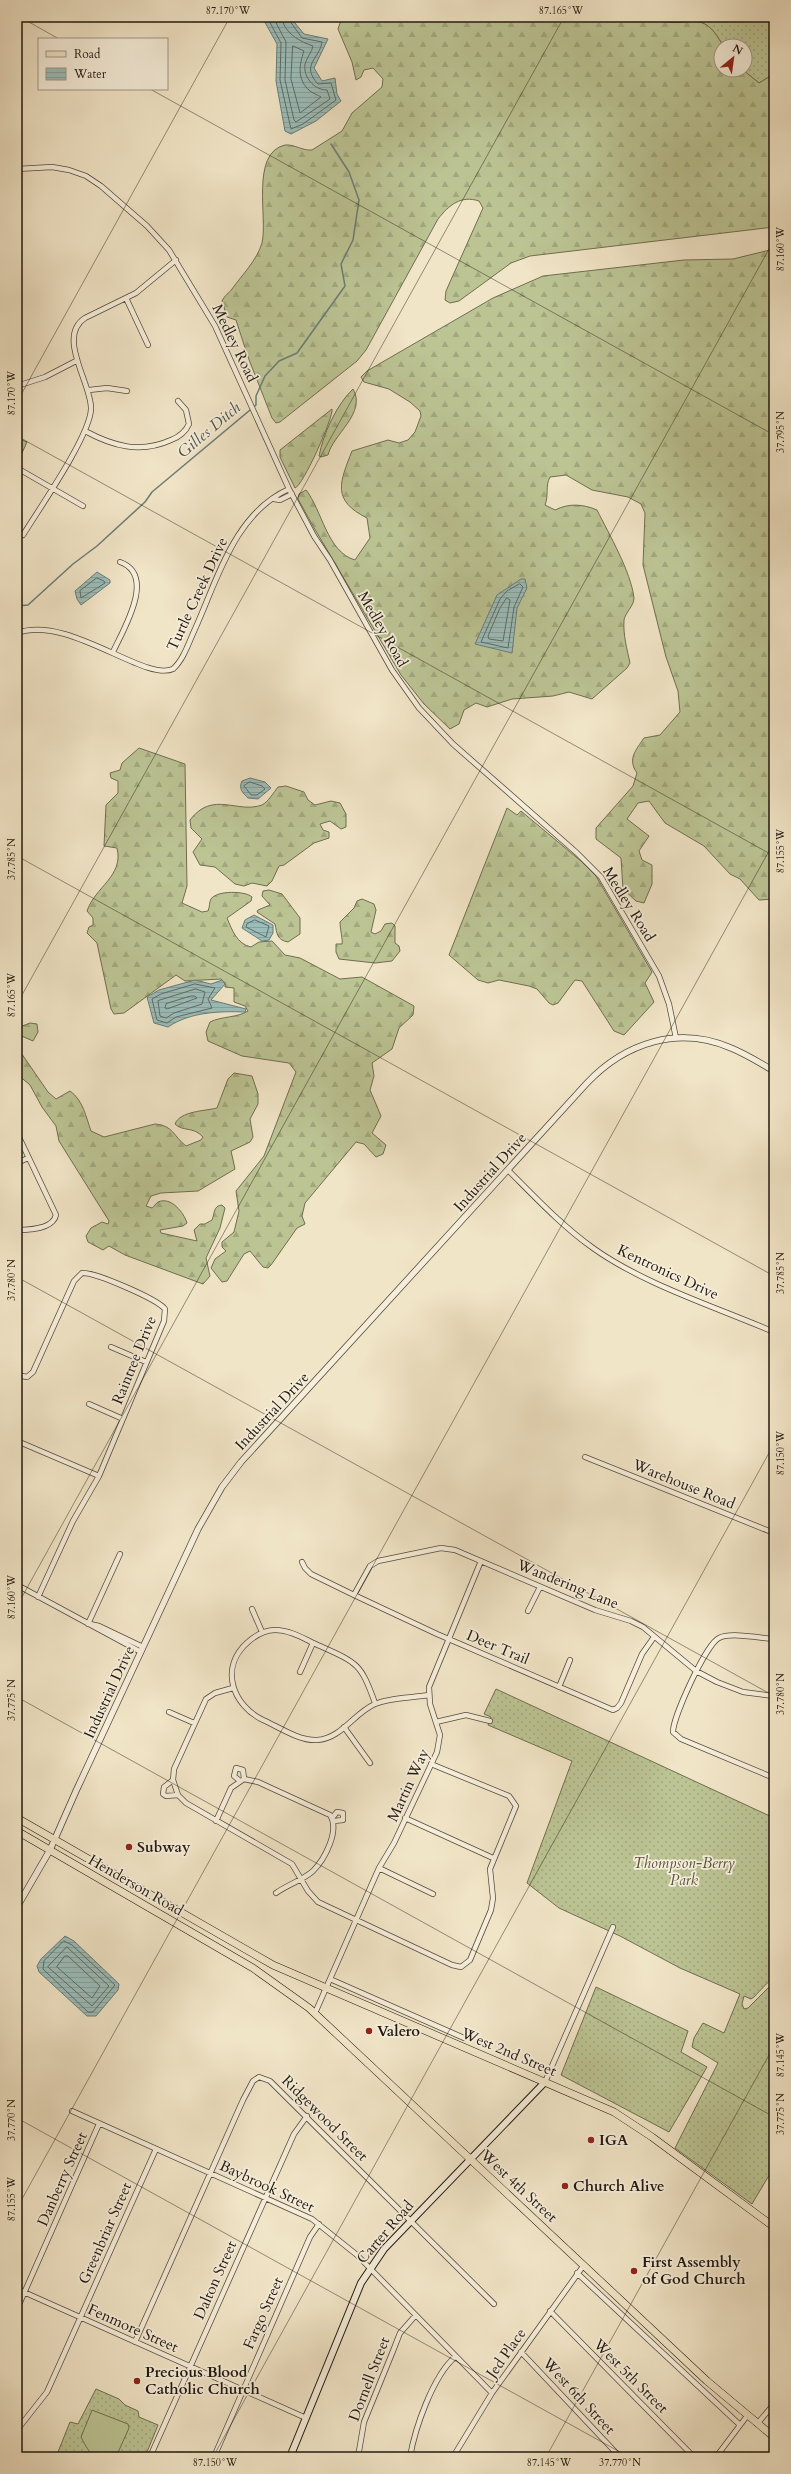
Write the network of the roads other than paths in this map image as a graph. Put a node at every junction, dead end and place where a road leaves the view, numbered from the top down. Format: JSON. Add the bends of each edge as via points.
{"nodes":[{"id":1,"x":17,"y":169,"type":"edge"},
{"id":2,"x":176,"y":260,"type":"junction"},
{"id":3,"x":126,"y":298,"type":"junction"},
{"id":4,"x":17,"y":333,"type":"edge"},
{"id":5,"x":148,"y":345,"type":"dead end"},
{"id":6,"x":76,"y":361,"type":"junction"},
{"id":7,"x":18,"y":386,"type":"edge"},
{"id":8,"x":89,"y":390,"type":"junction"},
{"id":9,"x":126,"y":391,"type":"dead end"},
{"id":10,"x":178,"y":401,"type":"dead end"},
{"id":11,"x":85,"y":431,"type":"junction"},
{"id":12,"x":17,"y":468,"type":"edge"},
{"id":13,"x":52,"y":488,"type":"junction"},
{"id":14,"x":289,"y":489,"type":"junction"},
{"id":15,"x":292,"y":494,"type":"junction"},
{"id":16,"x":274,"y":499,"type":"junction"},
{"id":17,"x":83,"y":506,"type":"dead end"},
{"id":18,"x":23,"y":535,"type":"dead end"},
{"id":19,"x":120,"y":562,"type":"dead end"},
{"id":20,"x":17,"y":633,"type":"edge"},
{"id":21,"x":113,"y":652,"type":"junction"},
{"id":22,"x":676,"y":1038,"type":"junction"},
{"id":23,"x":774,"y":1071,"type":"edge"},
{"id":24,"x":17,"y":1133,"type":"edge"},
{"id":25,"x":28,"y":1158,"type":"junction"},
{"id":26,"x":17,"y":1163,"type":"edge"},
{"id":27,"x":508,"y":1170,"type":"junction"},
{"id":28,"x":17,"y":1230,"type":"edge"},
{"id":29,"x":774,"y":1332,"type":"edge"},
{"id":30,"x":111,"y":1347,"type":"dead end"},
{"id":31,"x":146,"y":1362,"type":"junction"},
{"id":32,"x":17,"y":1374,"type":"edge"},
{"id":33,"x":89,"y":1404,"type":"dead end"},
{"id":34,"x":123,"y":1419,"type":"junction"},
{"id":35,"x":17,"y":1441,"type":"edge"},
{"id":36,"x":585,"y":1457,"type":"dead end"},
{"id":37,"x":99,"y":1476,"type":"junction"},
{"id":38,"x":774,"y":1533,"type":"edge"},
{"id":39,"x":120,"y":1554,"type":"dead end"},
{"id":40,"x":302,"y":1562,"type":"dead end"},
{"id":41,"x":481,"y":1562,"type":"junction"},
{"id":42,"x":17,"y":1585,"type":"edge"},
{"id":43,"x":540,"y":1587,"type":"junction"},
{"id":44,"x":354,"y":1595,"type":"junction"},
{"id":45,"x":38,"y":1597,"type":"junction"},
{"id":46,"x":252,"y":1609,"type":"dead end"},
{"id":47,"x":528,"y":1611,"type":"dead end"},
{"id":48,"x":88,"y":1624,"type":"junction"},
{"id":49,"x":262,"y":1632,"type":"junction"},
{"id":50,"x":654,"y":1637,"type":"junction"},
{"id":51,"x":448,"y":1639,"type":"junction"},
{"id":52,"x":774,"y":1639,"type":"edge"},
{"id":53,"x":313,"y":1643,"type":"junction"},
{"id":54,"x":142,"y":1650,"type":"junction"},
{"id":55,"x":570,"y":1660,"type":"dead end"},
{"id":56,"x":696,"y":1671,"type":"junction"},
{"id":57,"x":300,"y":1672,"type":"dead end"},
{"id":58,"x":559,"y":1687,"type":"junction"},
{"id":59,"x":233,"y":1688,"type":"junction"},
{"id":60,"x":429,"y":1695,"type":"junction"},
{"id":61,"x":774,"y":1696,"type":"edge"},
{"id":62,"x":376,"y":1704,"type":"junction"},
{"id":63,"x":169,"y":1712,"type":"dead end"},
{"id":64,"x":490,"y":1721,"type":"dead end"},
{"id":65,"x":436,"y":1722,"type":"junction"},
{"id":66,"x":194,"y":1723,"type":"junction"},
{"id":67,"x":344,"y":1727,"type":"junction"},
{"id":68,"x":370,"y":1763,"type":"dead end"},
{"id":69,"x":431,"y":1764,"type":"junction"},
{"id":70,"x":774,"y":1778,"type":"edge"},
{"id":71,"x":173,"y":1780,"type":"junction"},
{"id":72,"x":178,"y":1795,"type":"junction"},
{"id":73,"x":17,"y":1818,"type":"edge"},
{"id":74,"x":406,"y":1818,"type":"junction"},
{"id":75,"x":216,"y":1821,"type":"junction"},
{"id":76,"x":17,"y":1831,"type":"edge"},
{"id":77,"x":55,"y":1840,"type":"junction"},
{"id":78,"x":50,"y":1850,"type":"junction"},
{"id":79,"x":494,"y":1858,"type":"junction"},
{"id":80,"x":379,"y":1868,"type":"junction"},
{"id":81,"x":302,"y":1877,"type":"junction"},
{"id":82,"x":276,"y":1893,"type":"dead end"},
{"id":83,"x":433,"y":1894,"type":"dead end"},
{"id":84,"x":17,"y":1907,"type":"edge"},
{"id":85,"x":356,"y":1919,"type":"junction"},
{"id":86,"x":613,"y":1927,"type":"dead end"},
{"id":87,"x":216,"y":1934,"type":"joint"},
{"id":88,"x":241,"y":1961,"type":"joint"},
{"id":89,"x":330,"y":1979,"type":"junction"},
{"id":90,"x":326,"y":1988,"type":"junction"},
{"id":91,"x":316,"y":2013,"type":"junction"},
{"id":92,"x":448,"y":2031,"type":"junction"},
{"id":93,"x":443,"y":2038,"type":"junction"},
{"id":94,"x":464,"y":2038,"type":"dead end"},
{"id":95,"x":546,"y":2082,"type":"junction"},
{"id":96,"x":72,"y":2111,"type":"dead end"},
{"id":97,"x":307,"y":2116,"type":"junction"},
{"id":98,"x":99,"y":2124,"type":"junction"},
{"id":99,"x":156,"y":2149,"type":"junction"},
{"id":100,"x":470,"y":2159,"type":"junction"},
{"id":101,"x":210,"y":2173,"type":"junction"},
{"id":102,"x":264,"y":2198,"type":"junction"},
{"id":103,"x":411,"y":2221,"type":"junction"},
{"id":104,"x":318,"y":2224,"type":"junction"},
{"id":105,"x":774,"y":2227,"type":"edge"},
{"id":106,"x":584,"y":2265,"type":"junction"},
{"id":107,"x":369,"y":2268,"type":"junction"},
{"id":108,"x":577,"y":2273,"type":"junction"},
{"id":109,"x":17,"y":2289,"type":"edge"},
{"id":110,"x":24,"y":2292,"type":"junction"},
{"id":111,"x":494,"y":2304,"type":"dead end"},
{"id":112,"x":17,"y":2309,"type":"edge"},
{"id":113,"x":550,"y":2311,"type":"junction"},
{"id":114,"x":415,"y":2316,"type":"junction"},
{"id":115,"x":81,"y":2318,"type":"junction"},
{"id":116,"x":135,"y":2342,"type":"junction"},
{"id":117,"x":521,"y":2352,"type":"junction"},
{"id":118,"x":455,"y":2357,"type":"junction"},
{"id":119,"x":190,"y":2366,"type":"junction"},
{"id":120,"x":242,"y":2390,"type":"junction"},
{"id":121,"x":492,"y":2393,"type":"junction"},
{"id":122,"x":774,"y":2404,"type":"edge"},
{"id":123,"x":747,"y":2416,"type":"junction"},
{"id":124,"x":306,"y":2418,"type":"junction"},
{"id":125,"x":758,"y":2424,"type":"junction"},
{"id":126,"x":740,"y":2425,"type":"junction"},
{"id":127,"x":17,"y":2430,"type":"edge"},
{"id":128,"x":774,"y":2437,"type":"edge"},
{"id":129,"x":150,"y":2457,"type":"edge"},
{"id":130,"x":214,"y":2457,"type":"edge"},
{"id":131,"x":290,"y":2457,"type":"edge"},
{"id":132,"x":358,"y":2457,"type":"edge"},
{"id":133,"x":410,"y":2457,"type":"edge"},
{"id":134,"x":453,"y":2457,"type":"edge"},
{"id":135,"x":620,"y":2457,"type":"edge"},
{"id":136,"x":694,"y":2457,"type":"edge"},
{"id":137,"x":716,"y":2457,"type":"edge"}],
"edges":[{"from":1,"to":2,"type":"street","name":"Medley Road","via":[[52,167],[90,178],[148,226]]},
{"from":2,"to":3,"type":"street"},
{"from":2,"to":14,"type":"street","name":"Medley Road","via":[[209,314]]},
{"from":3,"to":5,"type":"street"},
{"from":3,"to":6,"type":"street","via":[[78,324],[75,336]]},
{"from":4,"to":7,"type":"street"},
{"from":6,"to":7,"type":"street","via":[[45,377]]},
{"from":6,"to":8,"type":"street"},
{"from":8,"to":9,"type":"street","via":[[107,388]]},
{"from":8,"to":11,"type":"street","via":[[91,410]]},
{"from":10,"to":11,"type":"street","via":[[186,410],[189,424],[181,435],[164,443],[144,448],[124,447],[106,442]]},
{"from":11,"to":13,"type":"street"},
{"from":12,"to":13,"type":"street"},
{"from":13,"to":17,"type":"street"},
{"from":13,"to":18,"type":"street"},
{"from":14,"to":15,"type":"street","name":"Medley Road"},
{"from":14,"to":16,"type":"street","name":"Turtle Creek Drive"},
{"from":15,"to":16,"type":"street","name":"Turtle Creek Drive","via":[[280,500]]},
{"from":15,"to":22,"type":"street","name":"Medley Road","via":[[376,642],[419,708],[471,762],[577,853],[601,877],[659,976],[670,1004]]},
{"from":16,"to":21,"type":"street","name":"Turtle Creek Drive","via":[[253,514],[238,535],[177,665],[169,670],[158,670]]},
{"from":19,"to":21,"type":"street","via":[[133,571],[137,592],[132,610]]},
{"from":20,"to":21,"type":"street","name":"Turtle Creek Drive","via":[[51,630]]},
{"from":22,"to":23,"type":"street","via":[[721,1044]]},
{"from":22,"to":27,"type":"street","name":"Industrial Drive","via":[[641,1045],[609,1062]]},
{"from":24,"to":25,"type":"street"},
{"from":25,"to":26,"type":"street"},
{"from":25,"to":28,"type":"street","via":[[56,1215],[53,1221],[46,1225]]},
{"from":27,"to":29,"type":"street","name":"Kentronics Drive","via":[[564,1224],[607,1257],[628,1269]]},
{"from":27,"to":54,"type":"street","name":"Industrial Drive","via":[[222,1487],[198,1529]]},
{"from":30,"to":31,"type":"street"},
{"from":31,"to":32,"type":"street","name":"Raintree Drive","via":[[164,1321],[165,1309],[150,1298],[86,1273],[79,1275],[74,1282],[34,1372],[27,1376]]},
{"from":31,"to":34,"type":"street","name":"Raintree Drive"},
{"from":33,"to":34,"type":"street"},
{"from":34,"to":37,"type":"street","name":"Raintree Drive"},
{"from":35,"to":37,"type":"street"},
{"from":36,"to":38,"type":"street","name":"Warehouse Road"},
{"from":37,"to":45,"type":"street","name":"Raintree Drive","via":[[73,1521]]},
{"from":39,"to":48,"type":"street"},
{"from":40,"to":44,"type":"street","name":"Deer Trail","via":[[311,1574]]},
{"from":41,"to":43,"type":"street","name":"Wandering Lane"},
{"from":41,"to":44,"type":"street","name":"Wandering Lane","via":[[454,1550],[441,1548],[383,1560],[370,1566]]},
{"from":41,"to":51,"type":"street","name":"Martin Way"},
{"from":42,"to":45,"type":"street"},
{"from":43,"to":47,"type":"street"},
{"from":43,"to":50,"type":"street","name":"Wandering Lane","via":[[602,1613],[631,1621]]},
{"from":44,"to":51,"type":"street","name":"Deer Trail"},
{"from":45,"to":48,"type":"street"},
{"from":46,"to":49,"type":"street"},
{"from":48,"to":54,"type":"street"},
{"from":49,"to":53,"type":"street","via":[[281,1630]]},
{"from":49,"to":59,"type":"street","via":[[246,1644],[235,1658],[231,1672]]},
{"from":50,"to":56,"type":"street","name":"Wandering Lane"},
{"from":50,"to":58,"type":"street","name":"Deer Trail","via":[[642,1654],[615,1710]]},
{"from":51,"to":58,"type":"street","name":"Deer Trail"},
{"from":51,"to":60,"type":"street","name":"Martin Way","via":[[432,1675]]},
{"from":52,"to":56,"type":"street","via":[[726,1636],[719,1638],[706,1651]]},
{"from":53,"to":57,"type":"street"},
{"from":53,"to":62,"type":"street","via":[[349,1659],[360,1668]]},
{"from":54,"to":77,"type":"street","name":"Industrial Drive"},
{"from":55,"to":58,"type":"street"},
{"from":56,"to":61,"type":"street","name":"Wandering Lane","via":[[743,1692]]},
{"from":56,"to":70,"type":"street","via":[[673,1729],[675,1735]]},
{"from":59,"to":66,"type":"street","via":[[210,1695]]},
{"from":59,"to":67,"type":"street","via":[[240,1703],[255,1716],[300,1737],[324,1739]]},
{"from":60,"to":62,"type":"street"},
{"from":60,"to":65,"type":"street","name":"Martin Way"},
{"from":62,"to":67,"type":"street"},
{"from":63,"to":66,"type":"street"},
{"from":64,"to":65,"type":"street","via":[[466,1714]]},
{"from":65,"to":69,"type":"street","name":"Martin Way","via":[[440,1741]]},
{"from":66,"to":71,"type":"street","via":[[175,1765]]},
{"from":67,"to":68,"type":"street"},
{"from":69,"to":74,"type":"street","name":"Martin Way"},
{"from":69,"to":79,"type":"street","via":[[512,1798],[516,1806]]},
{"from":71,"to":72,"type":"street"},
{"from":71,"to":72,"type":"street","via":[[164,1787],[163,1794]]},
{"from":72,"to":75,"type":"street","via":[[186,1803]]},
{"from":73,"to":77,"type":"main road","name":"Henderson Road"},
{"from":74,"to":79,"type":"street"},
{"from":74,"to":80,"type":"street","name":"Martin Way"},
{"from":75,"to":81,"type":"street","via":[[287,1861]]},
{"from":75,"to":81,"type":"street","via":[[231,1788],[242,1780],[258,1782],[322,1810],[333,1819],[333,1835],[321,1861],[314,1870]]},
{"from":76,"to":78,"type":"main road","name":"Henderson Road"},
{"from":77,"to":78,"type":"street","name":"Industrial Drive"},
{"from":77,"to":87,"type":"main road","name":"Henderson Road"},
{"from":78,"to":84,"type":"street","name":"Industrial Drive"},
{"from":78,"to":88,"type":"main road","name":"Henderson Road"},
{"from":79,"to":85,"type":"street","via":[[490,1874],[493,1898],[491,1910],[468,1964],[452,1965]]},
{"from":80,"to":83,"type":"street"},
{"from":80,"to":85,"type":"street","name":"Martin Way"},
{"from":81,"to":82,"type":"street"},
{"from":81,"to":85,"type":"street","via":[[308,1891],[318,1902]]},
{"from":85,"to":89,"type":"street","name":"Martin Way"},
{"from":86,"to":95,"type":"street"},
{"from":87,"to":90,"type":"main road","name":"West 2nd Street"},
{"from":88,"to":91,"type":"main road","name":"West 4th Street"},
{"from":89,"to":90,"type":"street","name":"Martin Way"},
{"from":89,"to":92,"type":"street","name":"West 2nd Street"},
{"from":90,"to":91,"type":"street","name":"Martin Way"},
{"from":90,"to":93,"type":"main road","name":"West 2nd Street"},
{"from":91,"to":100,"type":"main road","name":"West 4th Street"},
{"from":92,"to":93,"type":"street"},
{"from":92,"to":94,"type":"street","name":"West 2nd Street"},
{"from":93,"to":95,"type":"main road","name":"West 2nd Street"},
{"from":95,"to":100,"type":"main road","name":"Carter Road"},
{"from":95,"to":105,"type":"main road","name":"West 2nd Street","via":[[603,2107],[633,2124]]},
{"from":96,"to":98,"type":"street","name":"Baybrook Street"},
{"from":97,"to":101,"type":"street","name":"Ridgewood Street","via":[[270,2080],[262,2076],[255,2078]]},
{"from":97,"to":102,"type":"street","name":"Dalton Street","via":[[294,2134]]},
{"from":97,"to":103,"type":"street","name":"Ridgewood Street"},
{"from":98,"to":99,"type":"street","name":"Baybrook Street"},
{"from":98,"to":110,"type":"street","name":"Danberry Street"},
{"from":99,"to":101,"type":"street","name":"Baybrook Street"},
{"from":99,"to":115,"type":"street","name":"Greenbriar Street"},
{"from":100,"to":103,"type":"main road","name":"Carter Road"},
{"from":100,"to":106,"type":"main road","name":"West 4th Street"},
{"from":101,"to":102,"type":"street","name":"Baybrook Street"},
{"from":101,"to":116,"type":"street","name":"Ridgewood Street"},
{"from":102,"to":104,"type":"street","name":"Baybrook Street","via":[[302,2214]]},
{"from":102,"to":119,"type":"street","name":"Dalton Street"},
{"from":103,"to":107,"type":"main road","name":"Carter Road"},
{"from":103,"to":111,"type":"street","name":"Ridgewood Street"},
{"from":104,"to":107,"type":"street","name":"Baybrook Street"},
{"from":104,"to":120,"type":"street","name":"Fargo Street"},
{"from":106,"to":108,"type":"street","name":"Jed Place"},
{"from":106,"to":123,"type":"main road","name":"West 4th Street"},
{"from":107,"to":114,"type":"street","name":"Baybrook Street"},
{"from":107,"to":124,"type":"main road","name":"Carter Road","via":[[347,2315]]},
{"from":108,"to":113,"type":"street","name":"Jed Place"},
{"from":108,"to":126,"type":"street"},
{"from":109,"to":110,"type":"street","name":"Fenmore Street"},
{"from":110,"to":112,"type":"street","name":"Danberry Street"},
{"from":110,"to":115,"type":"street","name":"Fenmore Street"},
{"from":113,"to":117,"type":"street","name":"Jed Place"},
{"from":113,"to":136,"type":"street","name":"West 5th Street"},
{"from":114,"to":118,"type":"street","name":"Baybrook Street"},
{"from":114,"to":132,"type":"street","name":"Dornell Street","via":[[400,2333],[392,2351],[364,2422]]},
{"from":115,"to":116,"type":"street","name":"Fenmore Street"},
{"from":115,"to":127,"type":"street","name":"Greenbriar Street","via":[[47,2392]]},
{"from":116,"to":119,"type":"street","name":"Fenmore Street"},
{"from":117,"to":121,"type":"street","name":"Jed Place"},
{"from":117,"to":135,"type":"street","name":"West 6th Street"},
{"from":118,"to":121,"type":"street","name":"Baybrook Street"},
{"from":118,"to":133,"type":"street","via":[[443,2368],[438,2378],[416,2432]]},
{"from":119,"to":120,"type":"street","name":"Fenmore Street"},
{"from":119,"to":129,"type":"street","name":"Dalton Street"},
{"from":120,"to":124,"type":"street","name":"Fenmore Street"},
{"from":120,"to":130,"type":"street","name":"Fargo Street"},
{"from":121,"to":134,"type":"street","name":"Jed Place"},
{"from":122,"to":125,"type":"street"},
{"from":123,"to":125,"type":"main road","name":"West 4th Street"},
{"from":123,"to":126,"type":"street"},
{"from":124,"to":131,"type":"main road","name":"Carter Road"},
{"from":125,"to":128,"type":"main road","name":"West 4th Street"},
{"from":126,"to":137,"type":"street"}]}
